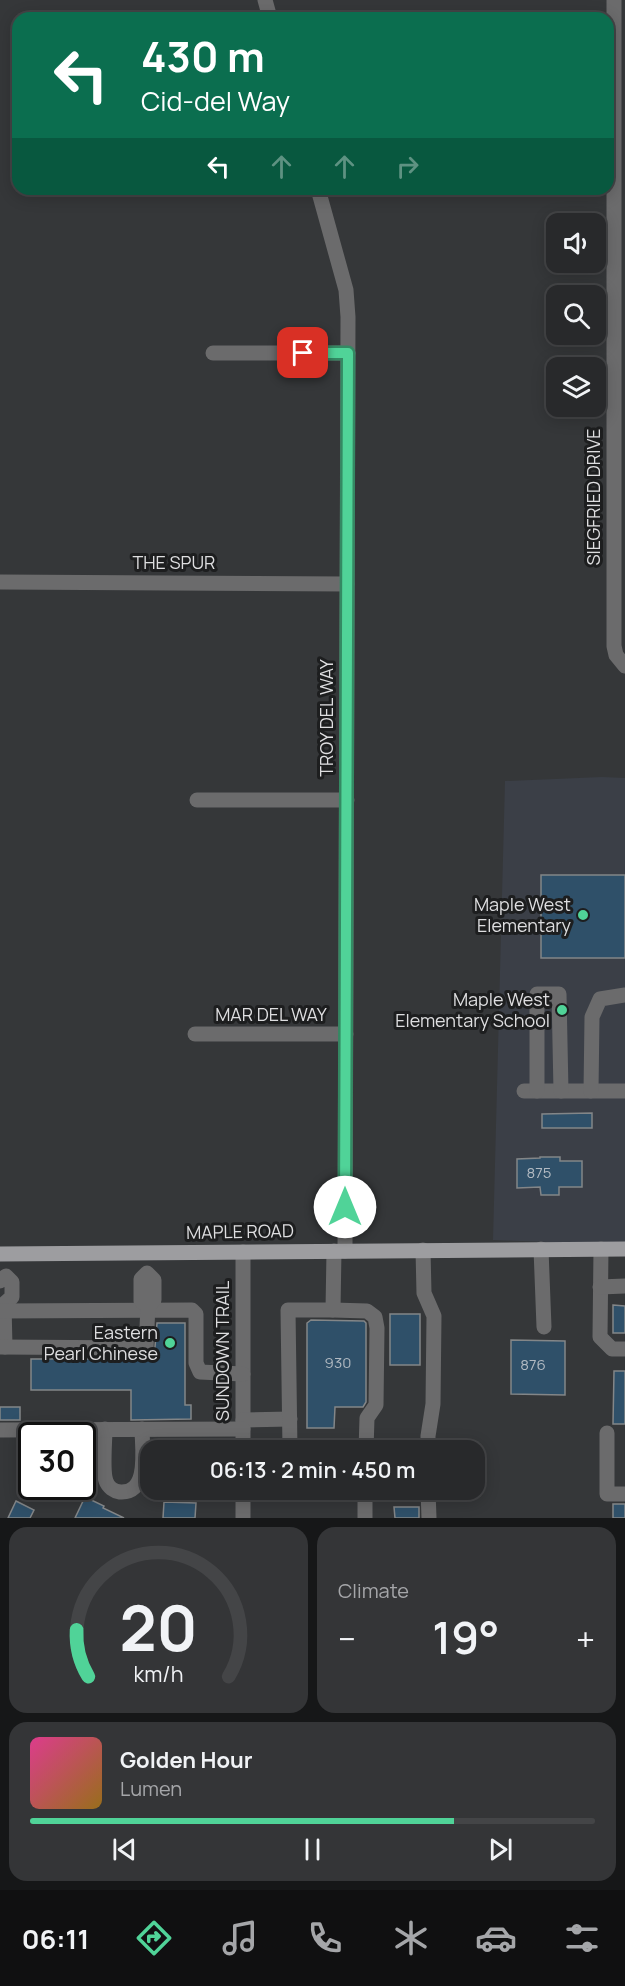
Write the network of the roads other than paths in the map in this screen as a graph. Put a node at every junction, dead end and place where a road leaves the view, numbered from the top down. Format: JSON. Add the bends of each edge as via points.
{"nodes":[{"id":1,"x":614,"y":0,"type":"edge"},
{"id":2,"x":616,"y":32,"type":"edge"},
{"id":3,"x":320,"y":195,"type":"edge"},
{"id":4,"x":619,"y":248,"type":"edge"},
{"id":5,"x":213,"y":352,"type":"dead end"},
{"id":6,"x":348,"y":353,"type":"junction"},
{"id":7,"x":619,"y":462,"type":"edge"},
{"id":8,"x":0,"y":582,"type":"edge"},
{"id":9,"x":347,"y":584,"type":"junction"},
{"id":10,"x":625,"y":666,"type":"edge"},
{"id":11,"x":197,"y":800,"type":"dead end"},
{"id":12,"x":346,"y":800,"type":"junction"},
{"id":13,"x":625,"y":995,"type":"edge"},
{"id":14,"x":195,"y":1034,"type":"dead end"},
{"id":15,"x":346,"y":1034,"type":"junction"},
{"id":16,"x":561,"y":1090,"type":"junction"},
{"id":17,"x":591,"y":1090,"type":"junction"},
{"id":18,"x":625,"y":1091,"type":"edge"},
{"id":19,"x":541,"y":1249,"type":"junction"},
{"id":20,"x":601,"y":1249,"type":"junction"},
{"id":21,"x":625,"y":1249,"type":"edge"},
{"id":22,"x":423,"y":1250,"type":"junction"},
{"id":23,"x":340,"y":1251,"type":"junction"},
{"id":24,"x":148,"y":1252,"type":"junction"},
{"id":25,"x":243,"y":1252,"type":"junction"},
{"id":26,"x":6,"y":1254,"type":"edge"},
{"id":27,"x":3,"y":1279,"type":"edge"},
{"id":28,"x":625,"y":1286,"type":"edge"},
{"id":29,"x":600,"y":1287,"type":"junction"},
{"id":30,"x":2,"y":1306,"type":"edge"},
{"id":31,"x":148,"y":1309,"type":"junction"},
{"id":32,"x":333,"y":1310,"type":"junction"},
{"id":33,"x":544,"y":1327,"type":"dead end"},
{"id":34,"x":2,"y":1347,"type":"edge"},
{"id":35,"x":625,"y":1349,"type":"edge"},
{"id":36,"x":243,"y":1374,"type":"junction"},
{"id":37,"x":290,"y":1419,"type":"junction"},
{"id":38,"x":243,"y":1424,"type":"junction"},
{"id":39,"x":105,"y":1429,"type":"junction"},
{"id":40,"x":142,"y":1429,"type":"junction"},
{"id":41,"x":0,"y":1430,"type":"edge"},
{"id":42,"x":607,"y":1433,"type":"dead end"},
{"id":43,"x":243,"y":1440,"type":"edge"},
{"id":44,"x":290,"y":1440,"type":"edge"},
{"id":45,"x":366,"y":1440,"type":"edge"},
{"id":46,"x":428,"y":1440,"type":"edge"},
{"id":47,"x":625,"y":1494,"type":"edge"},
{"id":48,"x":243,"y":1500,"type":"edge"},
{"id":49,"x":365,"y":1500,"type":"edge"},
{"id":50,"x":429,"y":1500,"type":"edge"},
{"id":51,"x":243,"y":1518,"type":"edge"},
{"id":52,"x":365,"y":1518,"type":"edge"},
{"id":53,"x":429,"y":1518,"type":"edge"}],
"edges":[{"from":1,"to":2,"type":"street","name":"SIEGFRIED DRIVE"},
{"from":2,"to":4,"type":"street","name":"SIEGFRIED DRIVE"},
{"from":3,"to":6,"type":"street","name":"TROY DEL WAY","via":[[346,290]]},
{"from":4,"to":7,"type":"street","name":"SIEGFRIED DRIVE"},
{"from":5,"to":6,"type":"street"},
{"from":6,"to":9,"type":"street","name":"TROY DEL WAY"},
{"from":7,"to":10,"type":"street","name":"SIEGFRIED DRIVE","via":[[614,646]]},
{"from":8,"to":9,"type":"street","name":"THE SPUR"},
{"from":9,"to":12,"type":"street","name":"TROY DEL WAY"},
{"from":11,"to":12,"type":"street"},
{"from":12,"to":15,"type":"street","name":"TROY DEL WAY"},
{"from":13,"to":17,"type":"street","via":[[600,999],[592,1017]]},
{"from":14,"to":15,"type":"street","name":"MAR DEL WAY"},
{"from":15,"to":23,"type":"street","name":"TROY DEL WAY"},
{"from":16,"to":16,"type":"street","via":[[531,1090],[537,994],[559,994]]},
{"from":16,"to":17,"type":"street"},
{"from":17,"to":18,"type":"street"},
{"from":19,"to":20,"type":"main road","name":"MAPLE ROAD"},
{"from":19,"to":22,"type":"main road","name":"MAPLE ROAD"},
{"from":19,"to":33,"type":"street"},
{"from":20,"to":21,"type":"main road","name":"MAPLE ROAD"},
{"from":20,"to":29,"type":"street"},
{"from":22,"to":23,"type":"main road","name":"MAPLE ROAD"},
{"from":22,"to":46,"type":"street","via":[[424,1293],[434,1316],[433,1404]]},
{"from":23,"to":25,"type":"main road","name":"MAPLE ROAD"},
{"from":23,"to":32,"type":"street","name":"TROY DEL WAY"},
{"from":24,"to":25,"type":"main road","name":"MAPLE ROAD"},
{"from":24,"to":26,"type":"main road","name":"MAPLE ROAD"},
{"from":24,"to":31,"type":"street","via":[[147,1273],[141,1279],[141,1301]]},
{"from":25,"to":36,"type":"street","name":"SUNDOWN TRAIL"},
{"from":26,"to":27,"type":"street"},
{"from":27,"to":30,"type":"street","via":[[12,1282],[12,1296]]},
{"from":28,"to":29,"type":"street"},
{"from":29,"to":35,"type":"street","via":[[600,1337],[612,1349]]},
{"from":30,"to":31,"type":"street"},
{"from":30,"to":34,"type":"street"},
{"from":31,"to":34,"type":"street","via":[[146,1348]]},
{"from":31,"to":36,"type":"street","via":[[192,1310],[196,1314],[196,1363],[200,1372]]},
{"from":32,"to":37,"type":"street","via":[[288,1310]]},
{"from":32,"to":45,"type":"street","via":[[367,1311],[375,1317],[376,1405],[367,1418]]},
{"from":36,"to":38,"type":"street","name":"SUNDOWN TRAIL"},
{"from":37,"to":38,"type":"street"},
{"from":37,"to":44,"type":"street"},
{"from":38,"to":40,"type":"street"},
{"from":38,"to":43,"type":"street","name":"SUNDOWN TRAIL"},
{"from":39,"to":40,"type":"street"},
{"from":39,"to":40,"type":"street","via":[[105,1481],[121,1492],[139,1483]]},
{"from":39,"to":41,"type":"street"},
{"from":42,"to":47,"type":"street","via":[[607,1494]]},
{"from":48,"to":51,"type":"street"},
{"from":49,"to":52,"type":"street"},
{"from":50,"to":53,"type":"street"}]}
